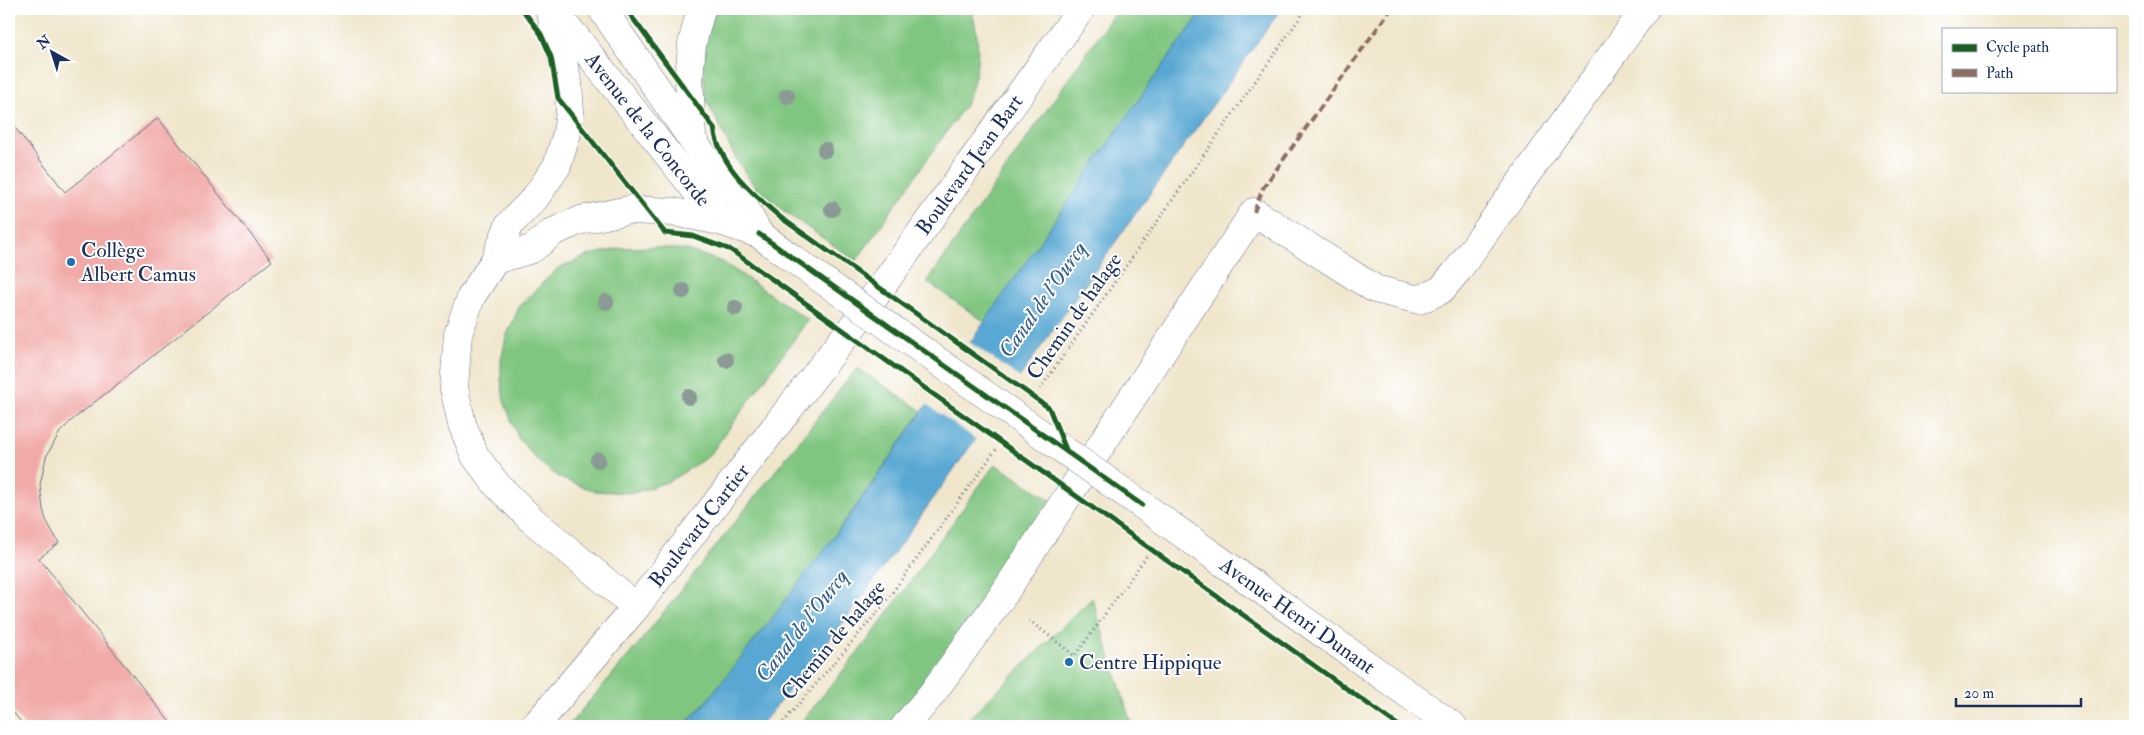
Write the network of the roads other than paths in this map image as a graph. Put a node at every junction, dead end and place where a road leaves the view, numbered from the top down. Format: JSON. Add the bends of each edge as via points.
{"nodes":[{"id":1,"x":602,"y":9,"type":"edge"},
{"id":2,"x":701,"y":9,"type":"edge"},
{"id":3,"x":1081,"y":9,"type":"edge"},
{"id":4,"x":1645,"y":9,"type":"edge"},
{"id":5,"x":550,"y":10,"type":"edge"},
{"id":6,"x":692,"y":137,"type":"junction"},
{"id":7,"x":720,"y":221,"type":"junction"},
{"id":8,"x":759,"y":234,"type":"junction"},
{"id":9,"x":790,"y":256,"type":"joint"},
{"id":10,"x":495,"y":260,"type":"junction"},
{"id":11,"x":857,"y":321,"type":"joint"},
{"id":12,"x":636,"y":607,"type":"junction"},
{"id":13,"x":535,"y":726,"type":"edge"},
{"id":14,"x":905,"y":726,"type":"edge"},
{"id":15,"x":1453,"y":726,"type":"edge"}],
"edges":[{"from":1,"to":6,"type":"street","name":"Avenue de la Concorde"},
{"from":2,"to":6,"type":"street","via":[[690,61]]},
{"from":3,"to":11,"type":"street","name":"Boulevard Jean Bart"},
{"from":4,"to":14,"type":"street","via":[[1441,290],[1419,300],[1375,289],[1254,212],[1001,598],[932,695]]},
{"from":5,"to":7,"type":"street","name":"Avenue de la Concorde","via":[[574,34]]},
{"from":5,"to":10,"type":"street","via":[[568,84],[570,112],[567,132],[557,166],[535,198],[509,226]]},
{"from":6,"to":8,"type":"street","name":"Avenue de la Concorde","via":[[716,174],[741,202]]},
{"from":7,"to":8,"type":"street","name":"Avenue de la Concorde"},
{"from":7,"to":10,"type":"street","via":[[674,212],[629,210],[581,220],[553,232],[532,249]]},
{"from":8,"to":9,"type":"street","name":"Avenue de la Concorde"},
{"from":9,"to":15,"type":"street","name":"Avenue Henri Dunant","bridge":true},
{"from":10,"to":12,"type":"street","via":[[471,297],[458,334],[454,388],[471,448],[497,485],[532,519]]},
{"from":11,"to":12,"type":"street","name":"Boulevard Cartier"},
{"from":12,"to":13,"type":"street","name":"Boulevard Cartier"}]}
